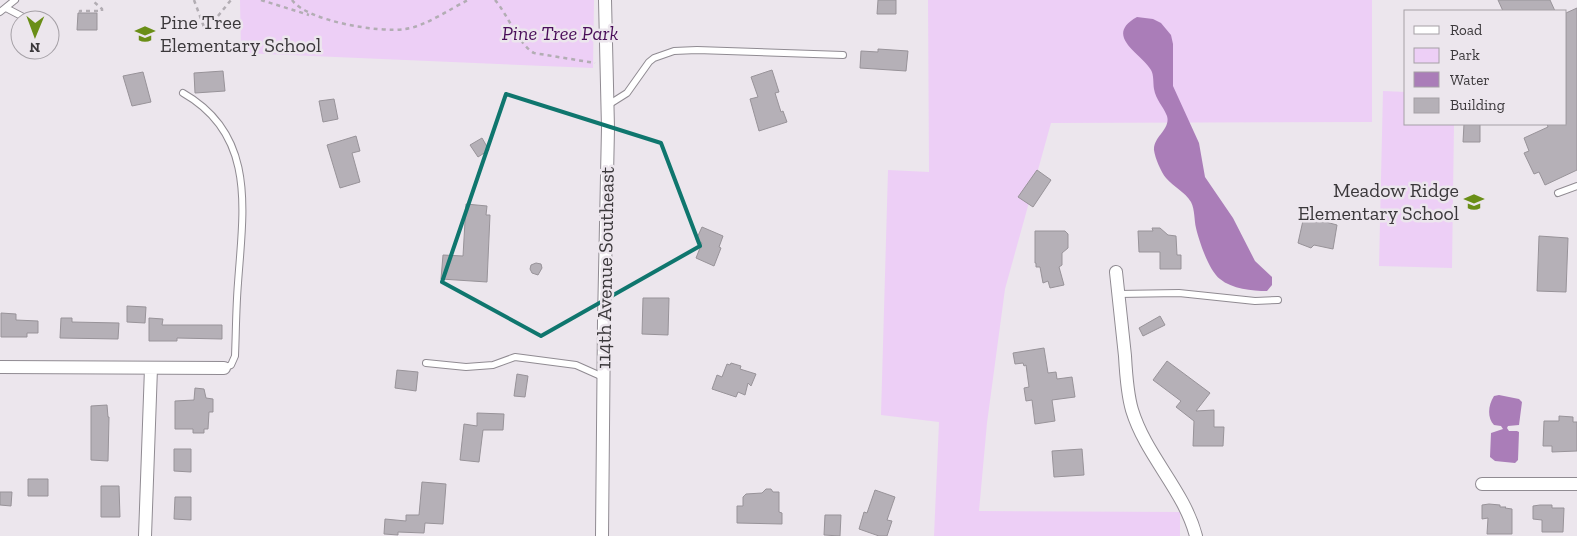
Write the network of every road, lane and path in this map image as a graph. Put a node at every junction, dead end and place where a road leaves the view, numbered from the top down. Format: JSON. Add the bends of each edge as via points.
{"nodes":[{"id":1,"x":15,"y":0,"type":"edge"},
{"id":2,"x":92,"y":0,"type":"edge"},
{"id":3,"x":194,"y":0,"type":"edge"},
{"id":4,"x":231,"y":0,"type":"edge"},
{"id":5,"x":261,"y":0,"type":"edge"},
{"id":6,"x":292,"y":0,"type":"edge"},
{"id":7,"x":468,"y":0,"type":"edge"},
{"id":8,"x":495,"y":0,"type":"edge"},
{"id":9,"x":606,"y":0,"type":"edge"},
{"id":10,"x":6,"y":8,"type":"junction"},
{"id":11,"x":10,"y":10,"type":"edge"},
{"id":12,"x":0,"y":12,"type":"edge"},
{"id":13,"x":80,"y":13,"type":"dead end"},
{"id":14,"x":325,"y":20,"type":"junction"},
{"id":15,"x":843,"y":55,"type":"dead end"},
{"id":16,"x":606,"y":65,"type":"junction"},
{"id":17,"x":183,"y":93,"type":"dead end"},
{"id":18,"x":608,"y":105,"type":"junction"},
{"id":19,"x":1577,"y":186,"type":"edge"},
{"id":20,"x":1558,"y":193,"type":"dead end"},
{"id":21,"x":1116,"y":272,"type":"dead end"},
{"id":22,"x":1118,"y":294,"type":"junction"},
{"id":23,"x":1278,"y":300,"type":"dead end"},
{"id":24,"x":426,"y":363,"type":"dead end"},
{"id":25,"x":0,"y":367,"type":"edge"},
{"id":26,"x":150,"y":368,"type":"junction"},
{"id":27,"x":224,"y":368,"type":"joint"},
{"id":28,"x":603,"y":377,"type":"junction"},
{"id":29,"x":1482,"y":484,"type":"dead end"},
{"id":30,"x":1577,"y":484,"type":"edge"},
{"id":31,"x":145,"y":536,"type":"edge"},
{"id":32,"x":602,"y":536,"type":"edge"},
{"id":33,"x":1196,"y":536,"type":"edge"}],
"edges":[{"from":1,"to":10,"type":"lane"},
{"from":2,"to":13,"type":"path","via":[[102,11],[80,10]]},
{"from":3,"to":4,"type":"path","via":[[204,27],[208,27]]},
{"from":5,"to":14,"type":"path"},
{"from":6,"to":14,"type":"path","via":[[309,14]]},
{"from":7,"to":14,"type":"path","via":[[406,30],[384,30]]},
{"from":8,"to":16,"type":"path","via":[[528,50]]},
{"from":9,"to":16,"type":"street","name":"114th Avenue Southeast"},
{"from":10,"to":11,"type":"lane"},
{"from":10,"to":12,"type":"lane"},
{"from":15,"to":18,"type":"lane","via":[[674,51],[649,62],[627,93]]},
{"from":16,"to":18,"type":"street","name":"114th Avenue Southeast"},
{"from":17,"to":27,"type":"lane","via":[[203,106],[219,123],[231,142],[238,163],[243,228],[235,356],[231,365]]},
{"from":18,"to":28,"type":"street","name":"114th Avenue Southeast"},
{"from":19,"to":20,"type":"lane"},
{"from":21,"to":22,"type":"street"},
{"from":22,"to":23,"type":"lane","via":[[1178,293],[1255,301]]},
{"from":22,"to":33,"type":"street","via":[[1132,410],[1155,459],[1191,517]]},
{"from":24,"to":28,"type":"lane","via":[[466,367],[493,365],[515,357],[576,365]]},
{"from":25,"to":26,"type":"street"},
{"from":26,"to":27,"type":"street"},
{"from":26,"to":31,"type":"street"},
{"from":28,"to":32,"type":"street","name":"114th Avenue Southeast"},
{"from":29,"to":30,"type":"street"}]}
